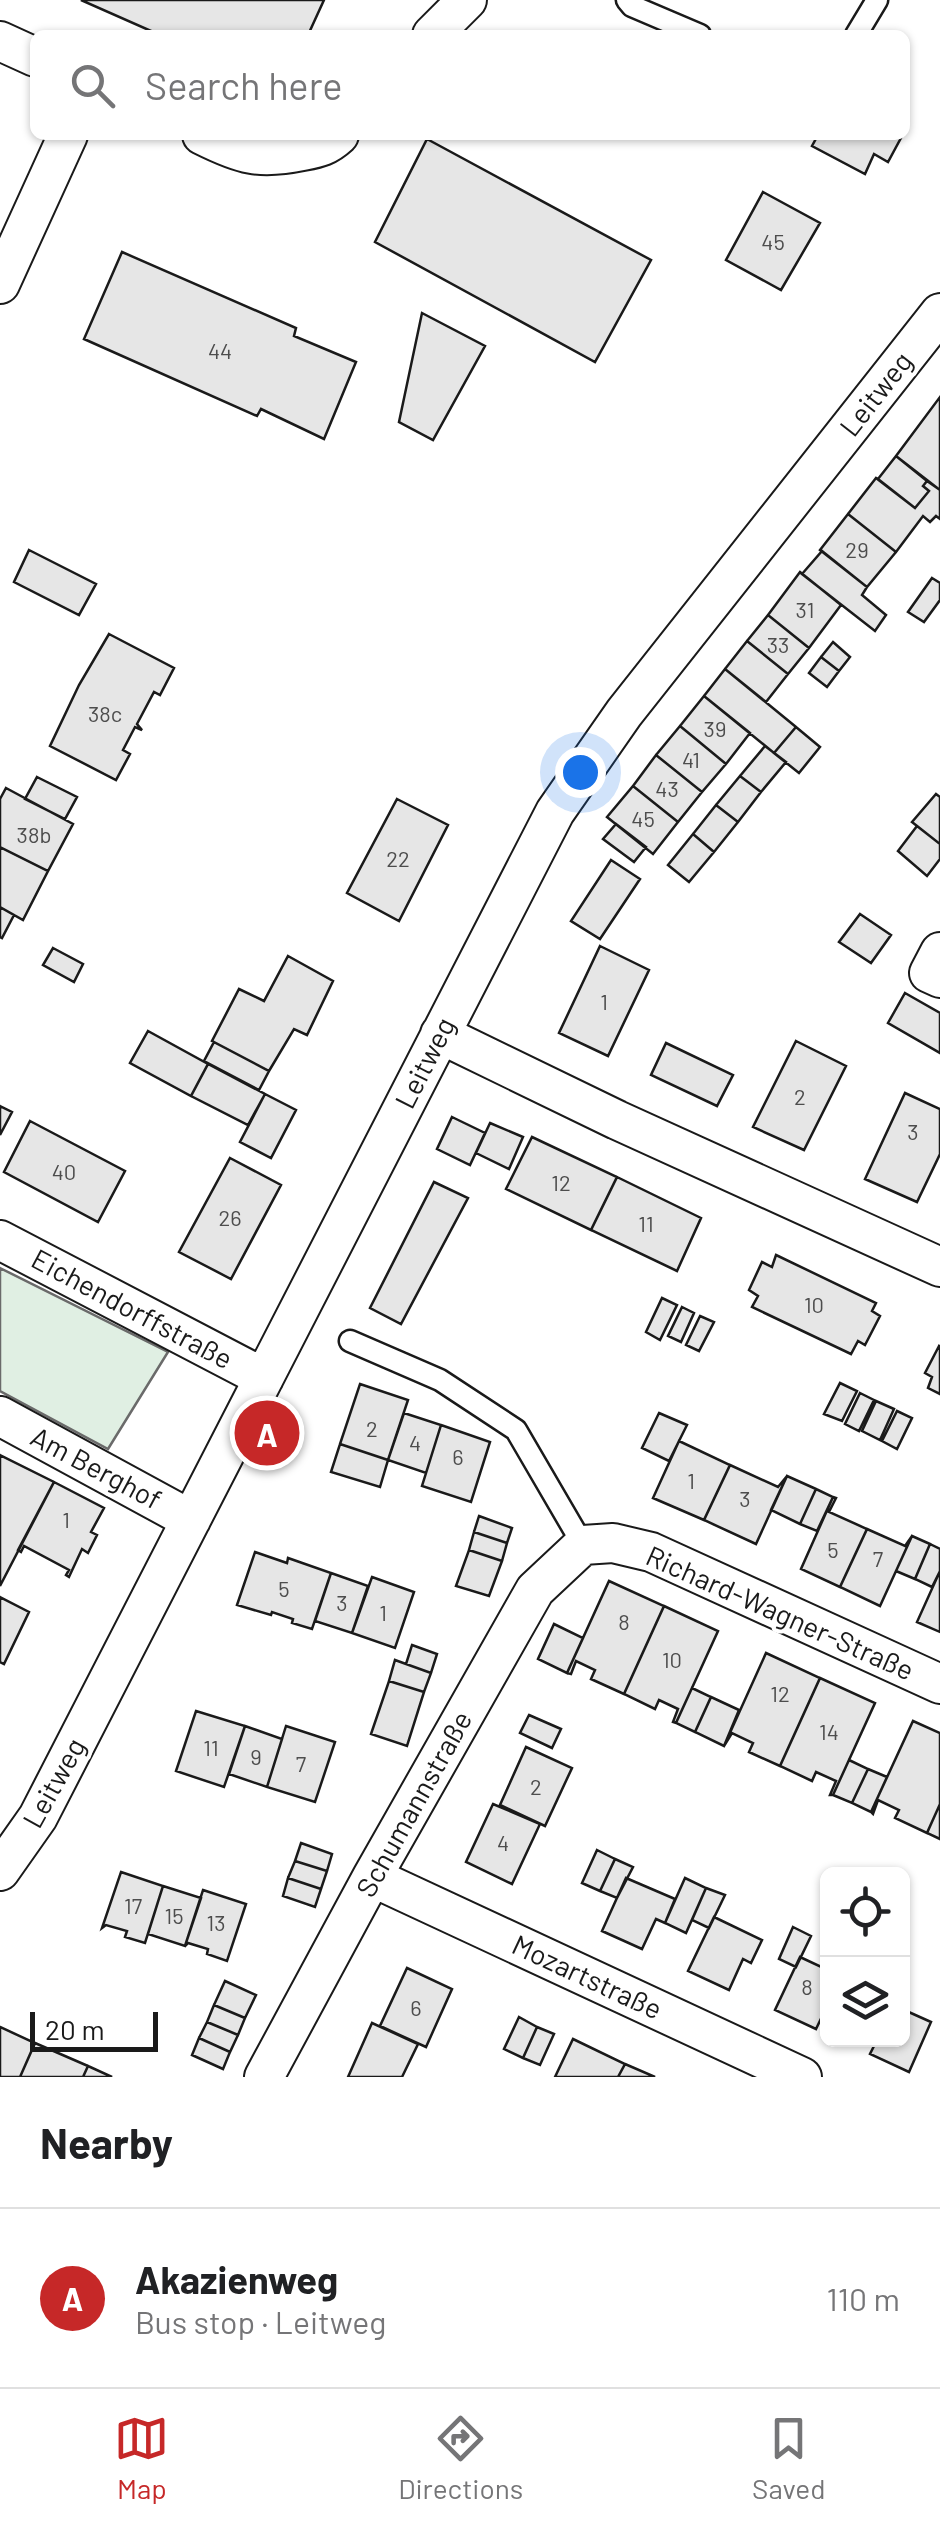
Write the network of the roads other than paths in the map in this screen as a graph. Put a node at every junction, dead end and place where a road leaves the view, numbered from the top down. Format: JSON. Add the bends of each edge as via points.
{"nodes":[{"id":1,"x":467,"y":0,"type":"edge"},
{"id":2,"x":627,"y":0,"type":"edge"},
{"id":3,"x":878,"y":0,"type":"edge"},
{"id":4,"x":437,"y":30,"type":"edge"},
{"id":5,"x":688,"y":30,"type":"edge"},
{"id":6,"x":859,"y":30,"type":"edge"},
{"id":7,"x":0,"y":41,"type":"edge"},
{"id":8,"x":30,"y":55,"type":"edge"},
{"id":9,"x":66,"y":140,"type":"edge"},
{"id":10,"x":212,"y":140,"type":"edge"},
{"id":11,"x":334,"y":140,"type":"edge"},
{"id":12,"x":0,"y":284,"type":"edge"},
{"id":13,"x":940,"y":312,"type":"edge"},
{"id":14,"x":940,"y":952,"type":"edge"},
{"id":15,"x":940,"y":978,"type":"edge"},
{"id":16,"x":440,"y":1034,"type":"junction"},
{"id":17,"x":0,"y":1240,"type":"edge"},
{"id":18,"x":940,"y":1267,"type":"edge"},
{"id":19,"x":350,"y":1341,"type":"dead end"},
{"id":20,"x":264,"y":1378,"type":"junction"},
{"id":21,"x":0,"y":1416,"type":"edge"},
{"id":22,"x":191,"y":1520,"type":"junction"},
{"id":23,"x":582,"y":1545,"type":"junction"},
{"id":24,"x":940,"y":1684,"type":"edge"},
{"id":25,"x":0,"y":1871,"type":"edge"},
{"id":26,"x":372,"y":1876,"type":"junction"},
{"id":27,"x":264,"y":2077,"type":"edge"},
{"id":28,"x":802,"y":2077,"type":"edge"}],
"edges":[{"from":1,"to":4,"type":"street"},
{"from":2,"to":5,"type":"lane"},
{"from":3,"to":6,"type":"lane"},
{"from":7,"to":8,"type":"street"},
{"from":9,"to":12,"type":"street"},
{"from":10,"to":11,"type":"street","via":[[267,158]]},
{"from":13,"to":16,"type":"street","name":"Leitweg","via":[[604,741],[555,812]]},
{"from":14,"to":15,"type":"street","via":[[929,972]]},
{"from":16,"to":18,"type":"street"},
{"from":16,"to":20,"type":"street","name":"Leitweg"},
{"from":17,"to":20,"type":"street","name":"Eichendorffstraße"},
{"from":19,"to":23,"type":"lane","via":[[440,1380],[516,1430]]},
{"from":20,"to":22,"type":"street","name":"Leitweg"},
{"from":21,"to":22,"type":"street","name":"Am Berghof"},
{"from":22,"to":25,"type":"street","name":"Leitweg","via":[[38,1818]]},
{"from":23,"to":24,"type":"street","name":"Richard-Wagner-Straße","via":[[613,1542],[651,1552]]},
{"from":23,"to":26,"type":"street","name":"Schumannstraße","via":[[535,1590]]},
{"from":26,"to":27,"type":"street","name":"Schumannstraße"},
{"from":26,"to":28,"type":"street","name":"Mozartstraße"}]}
